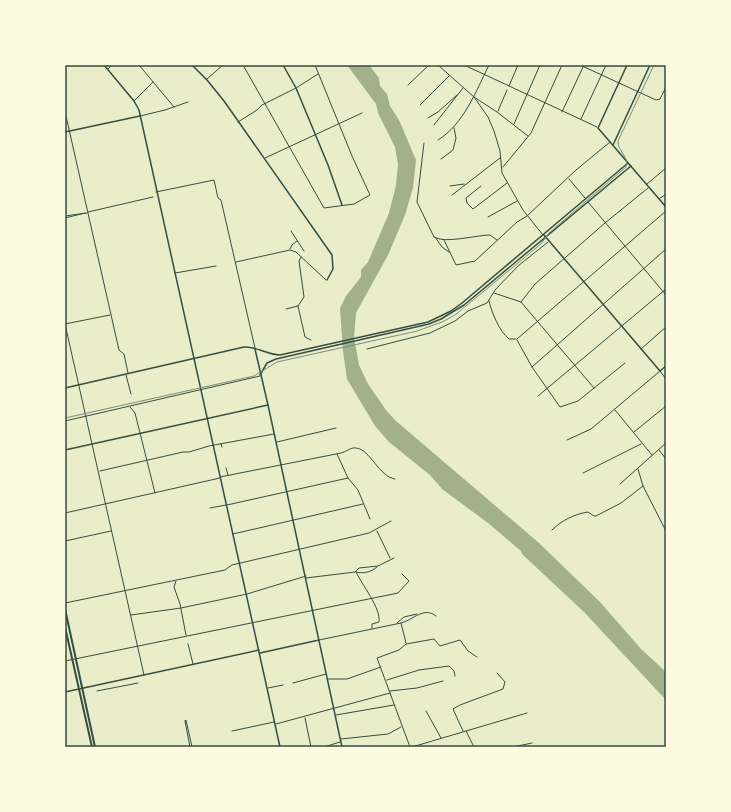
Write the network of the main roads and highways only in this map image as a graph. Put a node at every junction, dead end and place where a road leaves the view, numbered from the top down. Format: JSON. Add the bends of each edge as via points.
{"nodes":[{"id":1,"x":104,"y":65,"type":"edge"},
{"id":2,"x":192,"y":65,"type":"edge"},
{"id":3,"x":283,"y":65,"type":"edge"},
{"id":4,"x":627,"y":65,"type":"edge"},
{"id":5,"x":650,"y":65,"type":"edge"},
{"id":6,"x":140,"y":116,"type":"junction"},
{"id":7,"x":65,"y":132,"type":"edge"},
{"id":8,"x":613,"y":145,"type":"junction"},
{"id":9,"x":628,"y":163,"type":"junction"},
{"id":10,"x":631,"y":166,"type":"junction"},
{"id":11,"x":342,"y":205,"type":"road end"},
{"id":12,"x":666,"y":208,"type":"edge"},
{"id":13,"x":544,"y":235,"type":"junction"},
{"id":14,"x":546,"y":238,"type":"junction"},
{"id":15,"x":520,"y":256,"type":"junction"},
{"id":16,"x":326,"y":280,"type":"road end"},
{"id":17,"x":255,"y":349,"type":"junction"},
{"id":18,"x":315,"y":349,"type":"junction"},
{"id":19,"x":194,"y":359,"type":"junction"},
{"id":20,"x":666,"y":366,"type":"edge"},
{"id":21,"x":261,"y":375,"type":"junction"},
{"id":22,"x":65,"y":388,"type":"edge"},
{"id":23,"x":268,"y":405,"type":"junction"},
{"id":24,"x":206,"y":419,"type":"junction"},
{"id":25,"x":65,"y":450,"type":"edge"},
{"id":26,"x":65,"y":609,"type":"edge"},
{"id":27,"x":65,"y":627,"type":"edge"},
{"id":28,"x":65,"y":630,"type":"edge"},
{"id":29,"x":319,"y":640,"type":"junction"},
{"id":30,"x":259,"y":650,"type":"junction"},
{"id":31,"x":260,"y":653,"type":"junction"},
{"id":32,"x":82,"y":688,"type":"junction"},
{"id":33,"x":78,"y":689,"type":"junction"},
{"id":34,"x":65,"y":692,"type":"edge"},
{"id":35,"x":92,"y":747,"type":"edge"},
{"id":36,"x":95,"y":747,"type":"edge"},
{"id":37,"x":280,"y":747,"type":"edge"},
{"id":38,"x":342,"y":747,"type":"edge"}],
"edges":[{"from":1,"to":6,"type":"main road","via":[[134,101]]},
{"from":2,"to":16,"type":"main road","via":[[207,80],[238,122],[332,255],[333,269]]},
{"from":3,"to":11,"type":"main road","via":[[316,135]]},
{"from":4,"to":8,"type":"main road","via":[[598,128]]},
{"from":5,"to":8,"type":"main road"},
{"from":6,"to":7,"type":"main road"},
{"from":6,"to":19,"type":"main road"},
{"from":8,"to":9,"type":"main road"},
{"from":9,"to":10,"type":"main road"},
{"from":9,"to":13,"type":"main road"},
{"from":10,"to":12,"type":"main road"},
{"from":10,"to":14,"type":"main road"},
{"from":13,"to":14,"type":"main road"},
{"from":13,"to":15,"type":"main road"},
{"from":14,"to":15,"type":"main road"},
{"from":14,"to":20,"type":"main road","via":[[660,371]]},
{"from":15,"to":18,"type":"main road","via":[[464,305],[441,319],[416,328]]},
{"from":17,"to":18,"type":"main road","via":[[270,355]]},
{"from":17,"to":19,"type":"main road","via":[[244,347]]},
{"from":17,"to":21,"type":"main road"},
{"from":18,"to":21,"type":"main road","via":[[271,360],[263,367]]},
{"from":19,"to":22,"type":"main road"},
{"from":19,"to":24,"type":"main road"},
{"from":21,"to":23,"type":"main road"},
{"from":23,"to":24,"type":"main road"},
{"from":23,"to":29,"type":"main road"},
{"from":24,"to":25,"type":"main road"},
{"from":24,"to":30,"type":"main road"},
{"from":26,"to":32,"type":"main road"},
{"from":27,"to":28,"type":"main road"},
{"from":28,"to":33,"type":"main road"},
{"from":29,"to":31,"type":"main road"},
{"from":29,"to":38,"type":"main road"},
{"from":30,"to":31,"type":"main road"},
{"from":30,"to":32,"type":"main road"},
{"from":31,"to":37,"type":"main road"},
{"from":32,"to":33,"type":"main road"},
{"from":32,"to":36,"type":"main road"},
{"from":33,"to":34,"type":"main road"},
{"from":33,"to":35,"type":"main road"}]}
